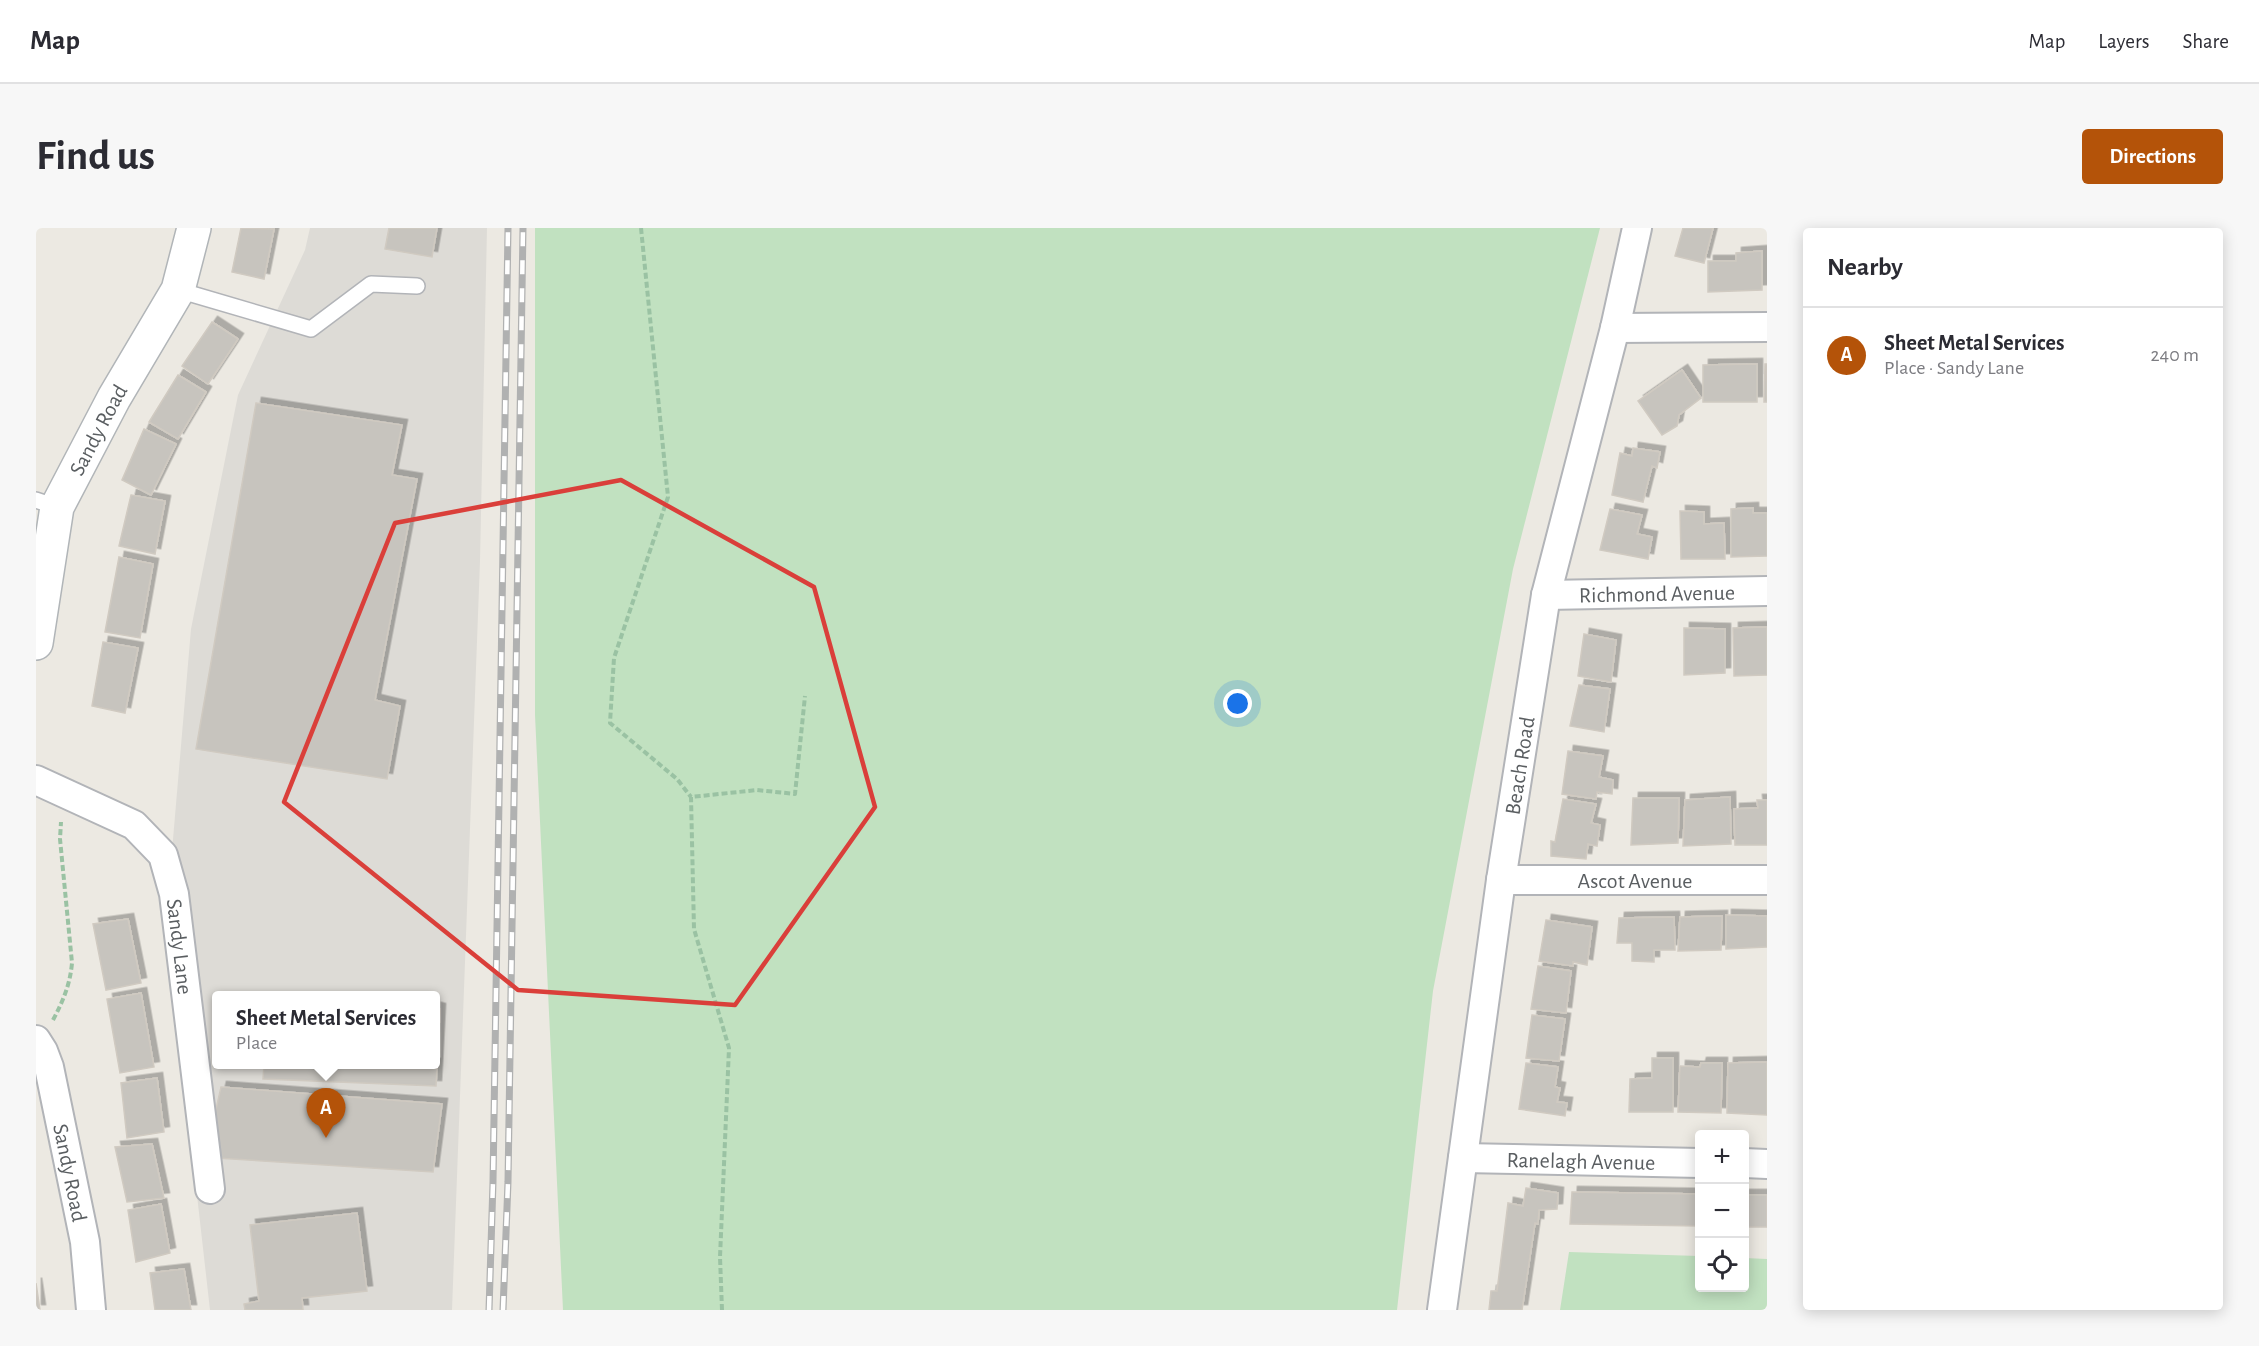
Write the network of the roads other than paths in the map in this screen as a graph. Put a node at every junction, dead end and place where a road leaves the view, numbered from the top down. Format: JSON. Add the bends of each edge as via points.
{"nodes":[{"id":1,"x":194,"y":228,"type":"edge"},
{"id":2,"x":1637,"y":228,"type":"edge"},
{"id":3,"x":417,"y":286,"type":"dead end"},
{"id":4,"x":178,"y":290,"type":"junction"},
{"id":5,"x":1767,"y":327,"type":"edge"},
{"id":6,"x":1615,"y":328,"type":"junction"},
{"id":7,"x":47,"y":504,"type":"edge"},
{"id":8,"x":1767,"y":591,"type":"edge"},
{"id":9,"x":1546,"y":595,"type":"junction"},
{"id":10,"x":36,"y":643,"type":"edge"},
{"id":11,"x":36,"y":780,"type":"edge"},
{"id":12,"x":1501,"y":880,"type":"junction"},
{"id":13,"x":1767,"y":880,"type":"edge"},
{"id":14,"x":43,"y":1032,"type":"edge"},
{"id":15,"x":1463,"y":1158,"type":"junction"},
{"id":16,"x":1695,"y":1163,"type":"edge"},
{"id":17,"x":1749,"y":1163,"type":"edge"},
{"id":18,"x":1767,"y":1164,"type":"edge"},
{"id":19,"x":210,"y":1189,"type":"dead end"},
{"id":20,"x":91,"y":1310,"type":"edge"},
{"id":21,"x":1442,"y":1310,"type":"edge"}],
"edges":[{"from":1,"to":4,"type":"main road","name":"Sandy Road"},
{"from":2,"to":6,"type":"street","name":"Beach Road"},
{"from":3,"to":4,"type":"lane","via":[[371,284],[311,329]]},
{"from":4,"to":7,"type":"main road","name":"Sandy Road"},
{"from":5,"to":6,"type":"street"},
{"from":6,"to":9,"type":"street","name":"Beach Road"},
{"from":7,"to":10,"type":"main road","name":"Sandy Road"},
{"from":8,"to":9,"type":"street","name":"Richmond Avenue"},
{"from":9,"to":12,"type":"street","name":"Beach Road"},
{"from":11,"to":19,"type":"street","name":"Sandy Lane","via":[[134,825],[163,855],[174,894]]},
{"from":12,"to":13,"type":"street","name":"Ascot Avenue"},
{"from":12,"to":15,"type":"street","name":"Beach Road"},
{"from":14,"to":20,"type":"street","name":"Sandy Road","via":[[43,1051],[85,1242]]},
{"from":15,"to":16,"type":"street","name":"Ranelagh Avenue"},
{"from":15,"to":21,"type":"street","name":"Beach Road"},
{"from":17,"to":18,"type":"street"}]}
